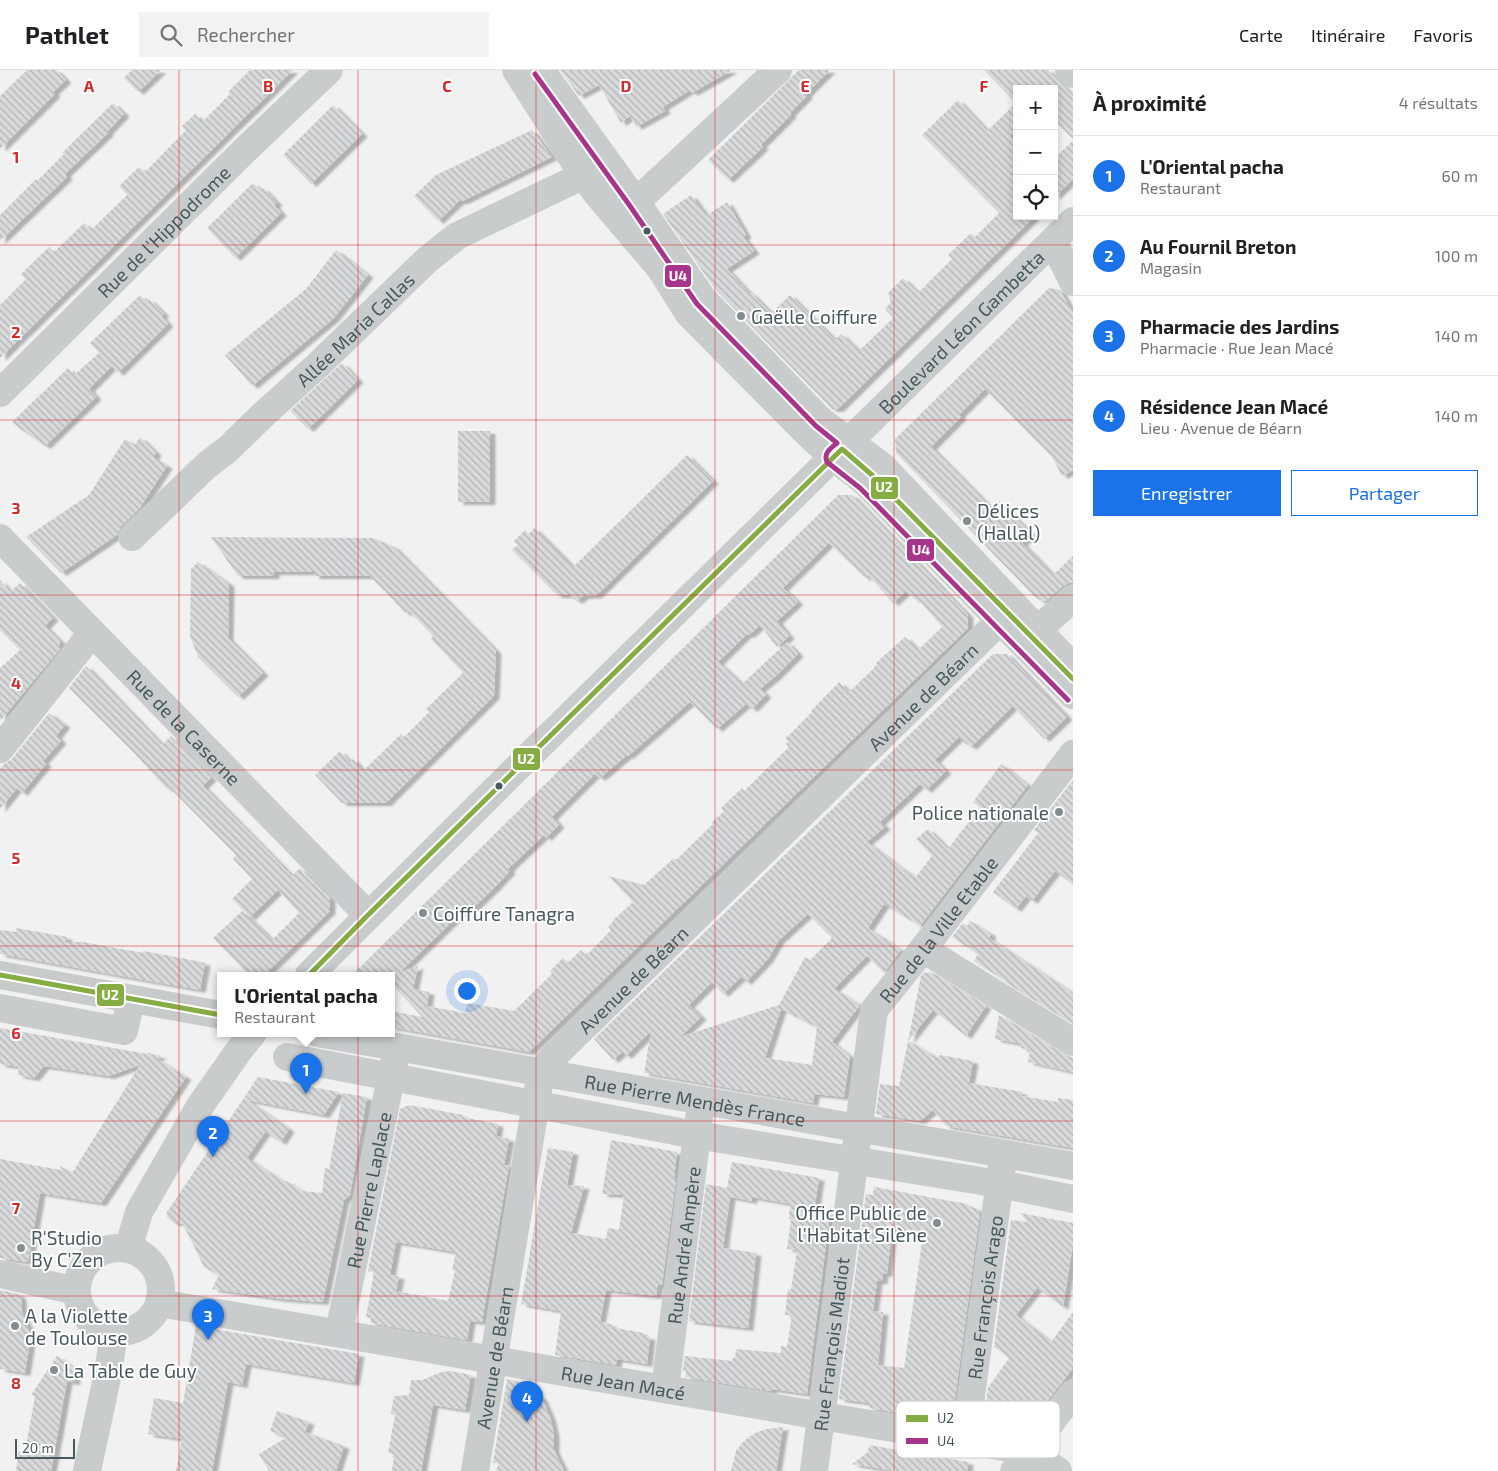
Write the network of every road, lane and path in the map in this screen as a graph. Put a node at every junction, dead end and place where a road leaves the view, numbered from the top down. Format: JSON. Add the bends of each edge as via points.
{"nodes":[{"id":1,"x":329,"y":70,"type":"edge"},
{"id":2,"x":516,"y":70,"type":"edge"},
{"id":3,"x":541,"y":70,"type":"edge"},
{"id":4,"x":778,"y":70,"type":"edge"},
{"id":5,"x":1069,"y":70,"type":"edge"},
{"id":6,"x":1073,"y":74,"type":"edge"},
{"id":7,"x":594,"y":167,"type":"junction"},
{"id":8,"x":636,"y":202,"type":"junction"},
{"id":9,"x":1073,"y":221,"type":"edge"},
{"id":10,"x":1053,"y":241,"type":"junction"},
{"id":11,"x":667,"y":262,"type":"junction"},
{"id":12,"x":1073,"y":282,"type":"edge"},
{"id":13,"x":0,"y":394,"type":"edge"},
{"id":14,"x":841,"y":449,"type":"junction"},
{"id":15,"x":132,"y":537,"type":"dead end"},
{"id":16,"x":0,"y":538,"type":"edge"},
{"id":17,"x":1073,"y":598,"type":"edge"},
{"id":18,"x":1008,"y":613,"type":"junction"},
{"id":19,"x":92,"y":633,"type":"junction"},
{"id":20,"x":1032,"y":638,"type":"junction"},
{"id":21,"x":1073,"y":667,"type":"edge"},
{"id":22,"x":1073,"y":679,"type":"edge"},
{"id":23,"x":1073,"y":695,"type":"edge"},
{"id":24,"x":0,"y":749,"type":"edge"},
{"id":25,"x":1073,"y":754,"type":"edge"},
{"id":26,"x":368,"y":914,"type":"junction"},
{"id":27,"x":923,"y":949,"type":"junction"},
{"id":28,"x":312,"y":972,"type":"edge"},
{"id":29,"x":0,"y":974,"type":"edge"},
{"id":30,"x":131,"y":999,"type":"junction"},
{"id":31,"x":0,"y":1008,"type":"edge"},
{"id":32,"x":217,"y":1014,"type":"edge"},
{"id":33,"x":250,"y":1037,"type":"edge"},
{"id":34,"x":340,"y":1037,"type":"edge"},
{"id":35,"x":1073,"y":1042,"type":"edge"},
{"id":36,"x":398,"y":1047,"type":"junction"},
{"id":37,"x":287,"y":1057,"type":"dead end"},
{"id":38,"x":541,"y":1072,"type":"junction"},
{"id":39,"x":391,"y":1077,"type":"junction"},
{"id":40,"x":702,"y":1101,"type":"junction"},
{"id":41,"x":536,"y":1105,"type":"junction"},
{"id":42,"x":859,"y":1128,"type":"junction"},
{"id":43,"x":696,"y":1135,"type":"junction"},
{"id":44,"x":1004,"y":1154,"type":"junction"},
{"id":45,"x":855,"y":1160,"type":"junction"},
{"id":46,"x":1073,"y":1166,"type":"edge"},
{"id":47,"x":1000,"y":1184,"type":"junction"},
{"id":48,"x":1073,"y":1199,"type":"edge"},
{"id":49,"x":128,"y":1249,"type":"junction"},
{"id":50,"x":0,"y":1274,"type":"edge"},
{"id":51,"x":77,"y":1291,"type":"junction"},
{"id":52,"x":158,"y":1303,"type":"junction"},
{"id":53,"x":114,"y":1332,"type":"junction"},
{"id":54,"x":339,"y":1333,"type":"junction"},
{"id":55,"x":493,"y":1360,"type":"junction"},
{"id":56,"x":665,"y":1389,"type":"junction"},
{"id":57,"x":1073,"y":1393,"type":"edge"},
{"id":58,"x":970,"y":1401,"type":"edge"},
{"id":59,"x":1060,"y":1410,"type":"edge"},
{"id":60,"x":822,"y":1416,"type":"junction"},
{"id":61,"x":896,"y":1429,"type":"edge"},
{"id":62,"x":1021,"y":1461,"type":"edge"},
{"id":63,"x":87,"y":1471,"type":"edge"},
{"id":64,"x":475,"y":1471,"type":"edge"},
{"id":65,"x":814,"y":1471,"type":"edge"},
{"id":66,"x":1058,"y":1471,"type":"edge"}],
"edges":[{"from":1,"to":13,"type":"street","name":"Rue de l'Hippodrome"},
{"from":2,"to":7,"type":"street"},
{"from":3,"to":7,"type":"street"},
{"from":4,"to":8,"type":"street","via":[[684,146]]},
{"from":5,"to":6,"type":"street"},
{"from":7,"to":8,"type":"street"},
{"from":7,"to":11,"type":"street","via":[[597,194]]},
{"from":7,"to":15,"type":"street","name":"Allée Maria Callas","via":[[457,236],[427,260]]},
{"from":8,"to":11,"type":"street"},
{"from":9,"to":10,"type":"street","name":"Boulevard Léon Gambetta"},
{"from":10,"to":12,"type":"street"},
{"from":10,"to":14,"type":"street","name":"Boulevard Léon Gambetta"},
{"from":11,"to":14,"type":"street","via":[[689,314],[808,434]]},
{"from":14,"to":18,"type":"street","via":[[865,482]]},
{"from":14,"to":26,"type":"street","name":"Boulevard Léon Gambetta"},
{"from":16,"to":19,"type":"street","name":"Rue de la Caserne"},
{"from":17,"to":20,"type":"street"},
{"from":18,"to":20,"type":"street"},
{"from":18,"to":38,"type":"street","name":"Avenue de Béarn"},
{"from":19,"to":24,"type":"street"},
{"from":19,"to":26,"type":"street","name":"Rue de la Caserne"},
{"from":20,"to":21,"type":"street"},
{"from":20,"to":22,"type":"street"},
{"from":20,"to":23,"type":"street"},
{"from":25,"to":27,"type":"street","name":"Rue de la Ville Etable"},
{"from":26,"to":28,"type":"street","name":"Boulevard Léon Gambetta"},
{"from":27,"to":35,"type":"street"},
{"from":27,"to":42,"type":"street","name":"Rue de la Ville Etable","via":[[874,1010]]},
{"from":29,"to":30,"type":"main road"},
{"from":30,"to":31,"type":"street","via":[[124,1031]]},
{"from":30,"to":32,"type":"main road"},
{"from":33,"to":49,"type":"street","via":[[200,1106],[139,1212]]},
{"from":34,"to":36,"type":"main road","name":"Rue Pierre Mendès France"},
{"from":36,"to":38,"type":"main road","name":"Rue Pierre Mendès France"},
{"from":36,"to":39,"type":"street","name":"Rue Pierre Laplace"},
{"from":37,"to":39,"type":"street"},
{"from":38,"to":40,"type":"main road","name":"Rue Pierre Mendès France"},
{"from":38,"to":41,"type":"street","name":"Avenue de Béarn"},
{"from":39,"to":41,"type":"street"},
{"from":39,"to":54,"type":"street","name":"Rue Pierre Laplace"},
{"from":40,"to":42,"type":"main road","name":"Rue Pierre Mendès France"},
{"from":40,"to":43,"type":"street","name":"Rue André Ampère"},
{"from":41,"to":43,"type":"street"},
{"from":41,"to":55,"type":"street","name":"Avenue de Béarn"},
{"from":42,"to":44,"type":"main road","name":"Rue Pierre Mendès France"},
{"from":42,"to":45,"type":"street","name":"Rue François Madiot"},
{"from":43,"to":45,"type":"street"},
{"from":43,"to":56,"type":"street","name":"Rue André Ampère"},
{"from":44,"to":46,"type":"main road","name":"Rue Pierre Mendès France"},
{"from":44,"to":47,"type":"street","name":"Rue François Arago"},
{"from":45,"to":47,"type":"street"},
{"from":45,"to":60,"type":"street","name":"Rue François Madiot"},
{"from":47,"to":48,"type":"street"},
{"from":47,"to":58,"type":"street","name":"Rue François Arago"},
{"from":49,"to":51,"type":"street","via":[[115,1248],[92,1257],[78,1278]]},
{"from":49,"to":52,"type":"street","via":[[151,1263],[161,1289]]},
{"from":50,"to":51,"type":"street"},
{"from":51,"to":53,"type":"street","via":[[84,1313],[92,1322]]},
{"from":52,"to":53,"type":"street","via":[[154,1313],[138,1328]]},
{"from":52,"to":54,"type":"street","name":"Rue Jean Macé"},
{"from":53,"to":63,"type":"street"},
{"from":54,"to":55,"type":"street","name":"Rue Jean Macé"},
{"from":55,"to":56,"type":"street","name":"Rue Jean Macé"},
{"from":55,"to":64,"type":"street","name":"Avenue de Béarn"},
{"from":56,"to":60,"type":"street","name":"Rue Jean Macé"},
{"from":57,"to":59,"type":"street"},
{"from":60,"to":61,"type":"street","name":"Rue Jean Macé"},
{"from":60,"to":65,"type":"street","name":"Rue François Madiot"},
{"from":62,"to":66,"type":"street"}]}
